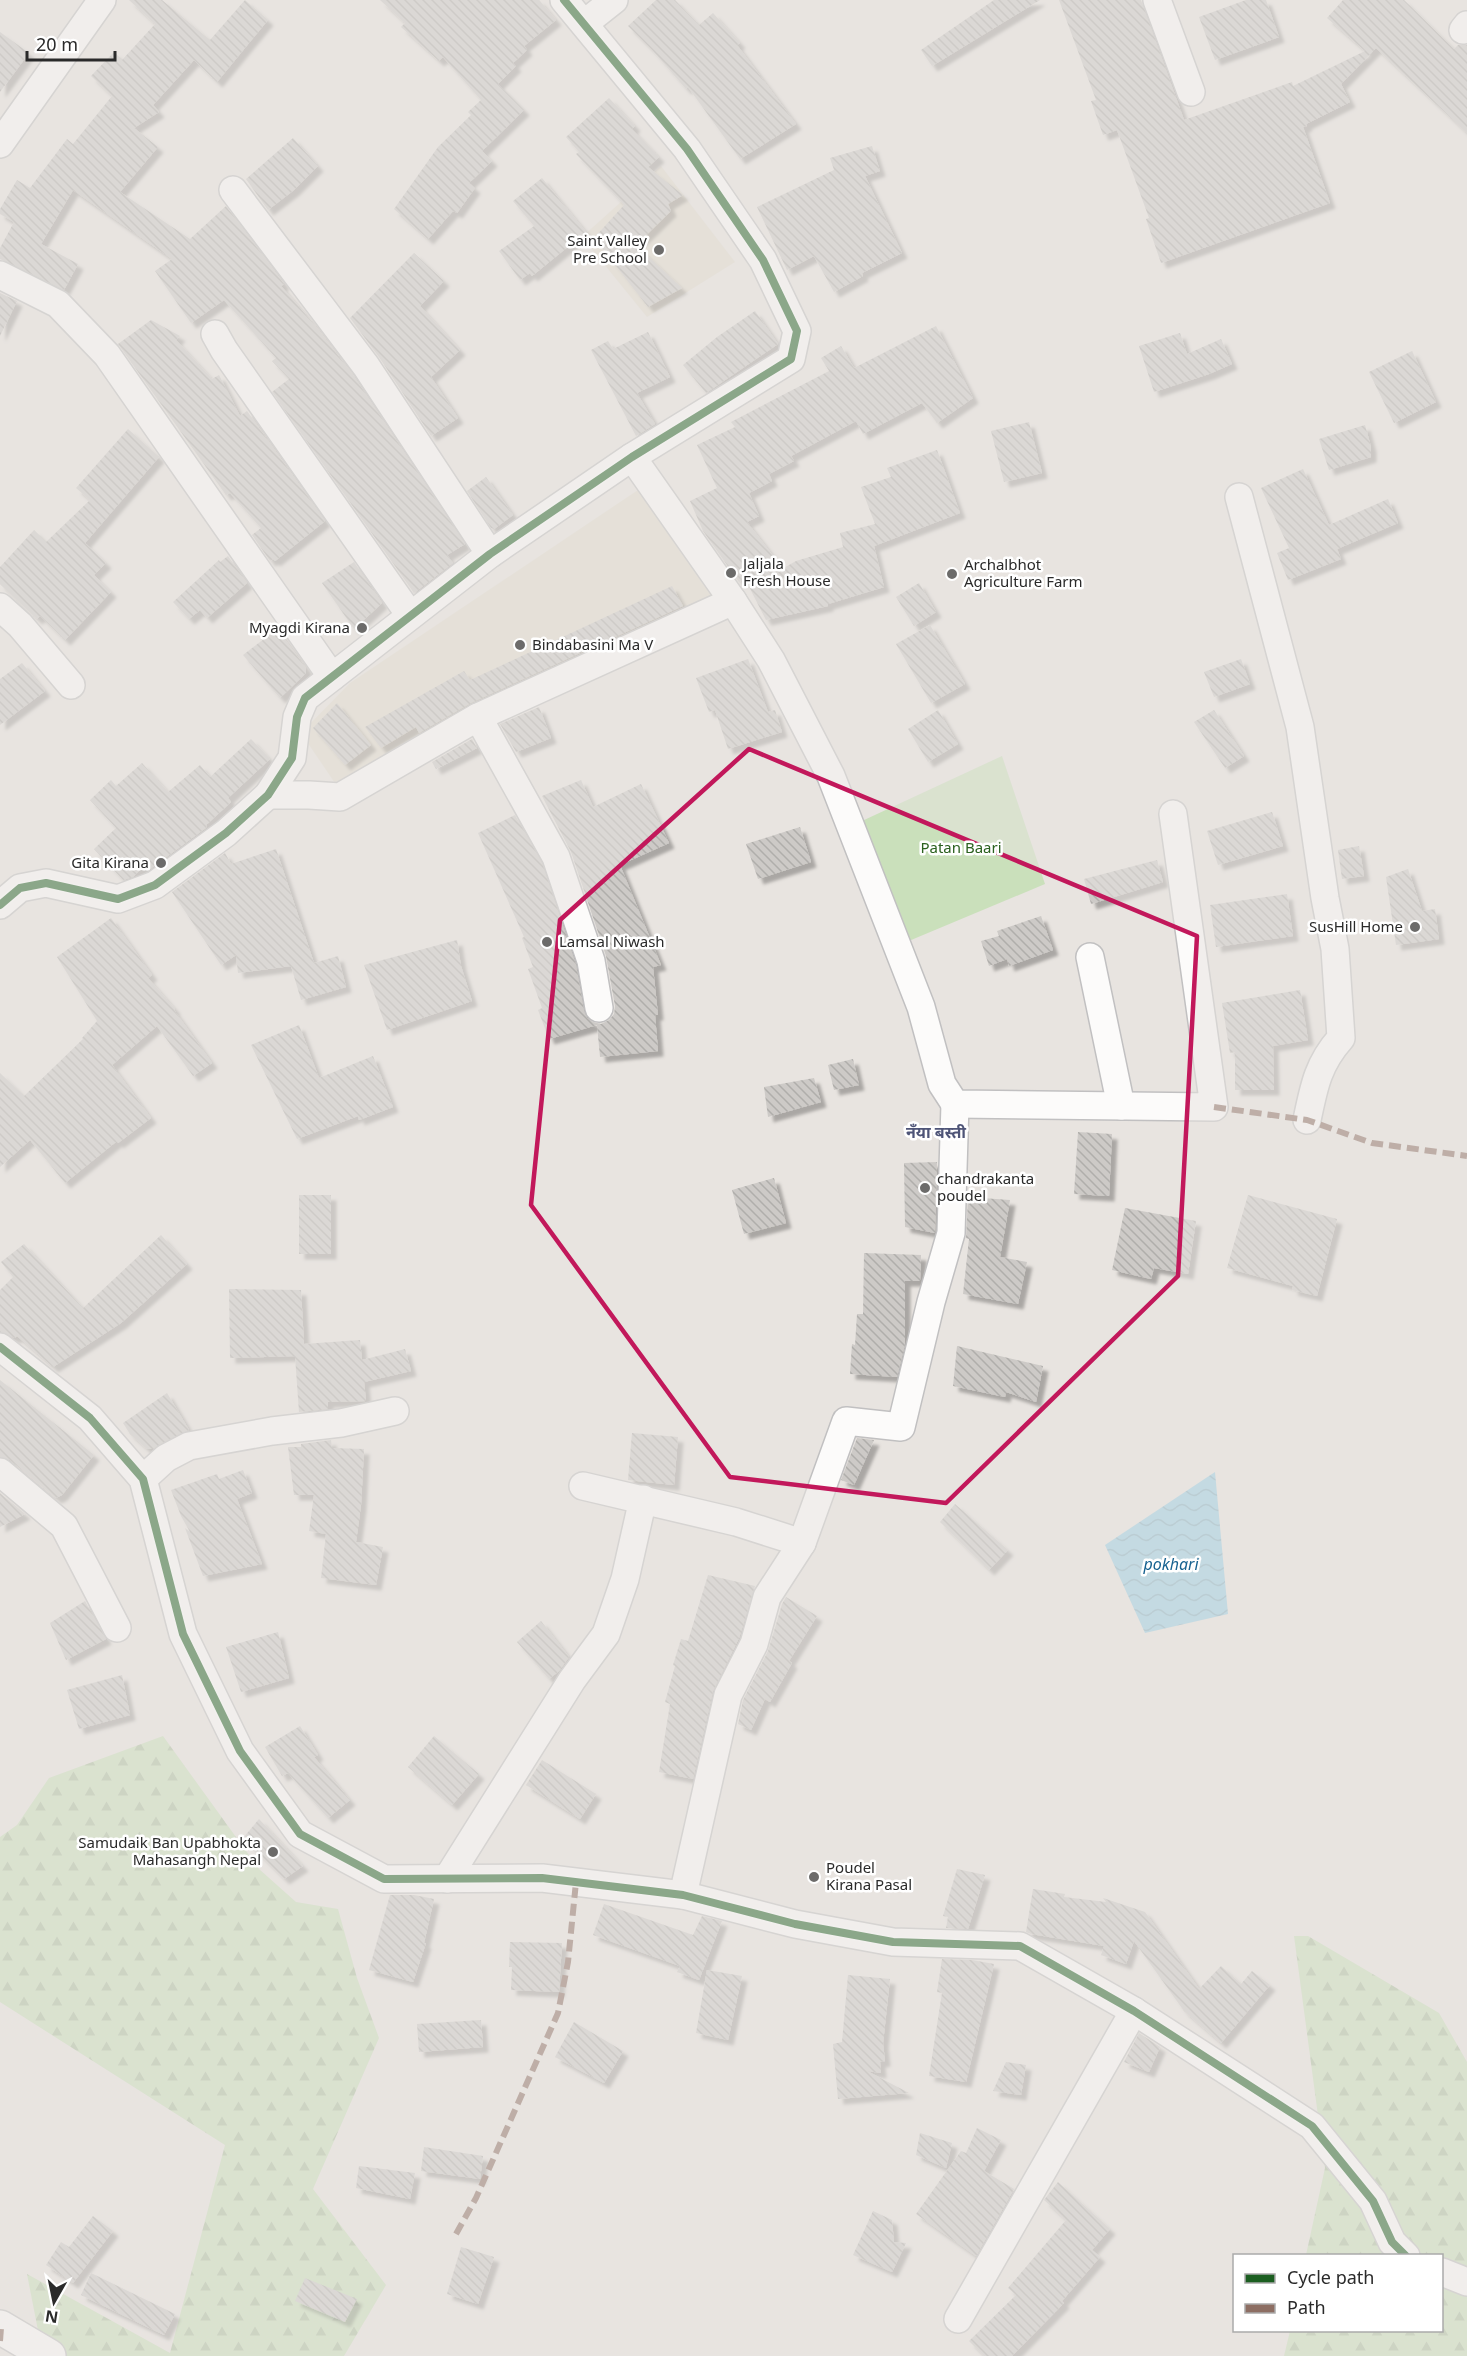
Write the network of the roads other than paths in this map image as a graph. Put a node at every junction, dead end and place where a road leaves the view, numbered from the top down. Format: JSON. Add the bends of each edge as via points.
{"nodes":[{"id":1,"x":102,"y":0,"type":"edge"},
{"id":2,"x":564,"y":0,"type":"edge"},
{"id":3,"x":614,"y":0,"type":"edge"},
{"id":4,"x":1157,"y":0,"type":"edge"},
{"id":5,"x":585,"y":23,"type":"junction"},
{"id":6,"x":1191,"y":92,"type":"dead end"},
{"id":7,"x":0,"y":144,"type":"edge"},
{"id":8,"x":233,"y":190,"type":"dead end"},
{"id":9,"x":0,"y":275,"type":"edge"},
{"id":10,"x":215,"y":334,"type":"dead end"},
{"id":11,"x":632,"y":457,"type":"junction"},
{"id":12,"x":1239,"y":497,"type":"dead end"},
{"id":13,"x":490,"y":554,"type":"junction"},
{"id":14,"x":733,"y":601,"type":"junction"},
{"id":15,"x":0,"y":607,"type":"edge"},
{"id":16,"x":410,"y":615,"type":"junction"},
{"id":17,"x":332,"y":677,"type":"junction"},
{"id":18,"x":71,"y":685,"type":"dead end"},
{"id":19,"x":478,"y":717,"type":"junction"},
{"id":20,"x":268,"y":795,"type":"junction"},
{"id":21,"x":1173,"y":814,"type":"dead end"},
{"id":22,"x":0,"y":905,"type":"edge"},
{"id":23,"x":1090,"y":957,"type":"dead end"},
{"id":24,"x":599,"y":1008,"type":"dead end"},
{"id":25,"x":955,"y":1104,"type":"junction"},
{"id":26,"x":1121,"y":1106,"type":"junction"},
{"id":27,"x":1307,"y":1120,"type":"dead end"},
{"id":28,"x":0,"y":1347,"type":"edge"},
{"id":29,"x":395,"y":1411,"type":"dead end"},
{"id":30,"x":0,"y":1472,"type":"edge"},
{"id":31,"x":142,"y":1479,"type":"junction"},
{"id":32,"x":583,"y":1486,"type":"dead end"},
{"id":33,"x":643,"y":1499,"type":"junction"},
{"id":34,"x":802,"y":1543,"type":"junction"},
{"id":35,"x":117,"y":1629,"type":"dead end"},
{"id":36,"x":447,"y":1879,"type":"junction"},
{"id":37,"x":683,"y":1895,"type":"junction"},
{"id":38,"x":1134,"y":2011,"type":"junction"},
{"id":39,"x":1404,"y":2254,"type":"edge"},
{"id":40,"x":1443,"y":2272,"type":"edge"},
{"id":41,"x":1467,"y":2282,"type":"edge"},
{"id":42,"x":958,"y":2319,"type":"dead end"},
{"id":43,"x":0,"y":2327,"type":"edge"},
{"id":44,"x":49,"y":2356,"type":"edge"}],
"edges":[{"from":1,"to":7,"type":"street"},
{"from":2,"to":5,"type":"street"},
{"from":3,"to":5,"type":"street"},
{"from":4,"to":6,"type":"street"},
{"from":5,"to":11,"type":"street","via":[[687,149],[763,260],[797,331],[791,359]]},
{"from":8,"to":13,"type":"street","via":[[366,366]]},
{"from":9,"to":17,"type":"street","via":[[58,304],[107,355]]},
{"from":10,"to":16,"type":"street"},
{"from":11,"to":13,"type":"street"},
{"from":11,"to":14,"type":"street"},
{"from":12,"to":27,"type":"street","via":[[1300,727],[1335,949],[1341,1038],[1318,1071]]},
{"from":13,"to":16,"type":"street"},
{"from":14,"to":19,"type":"street"},
{"from":14,"to":25,"type":"street","via":[[771,660],[831,776],[921,1006],[942,1084]]},
{"from":15,"to":18,"type":"street"},
{"from":16,"to":17,"type":"street"},
{"from":17,"to":20,"type":"street","via":[[305,698],[297,717],[292,758]]},
{"from":19,"to":20,"type":"street","via":[[340,798]]},
{"from":19,"to":24,"type":"street","via":[[556,857],[591,961]]},
{"from":20,"to":22,"type":"street","via":[[226,833],[155,885],[118,898],[46,883],[20,888]]},
{"from":21,"to":26,"type":"street","via":[[1214,1107]]},
{"from":23,"to":26,"type":"street"},
{"from":25,"to":26,"type":"street"},
{"from":25,"to":34,"type":"street","via":[[951,1233],[900,1427],[846,1421]]},
{"from":28,"to":31,"type":"street","via":[[90,1418]]},
{"from":29,"to":31,"type":"street","via":[[189,1446],[166,1458]]},
{"from":30,"to":35,"type":"street","via":[[64,1526]]},
{"from":31,"to":36,"type":"street","via":[[183,1634],[240,1751],[300,1834],[384,1879]]},
{"from":32,"to":33,"type":"street"},
{"from":33,"to":34,"type":"street"},
{"from":33,"to":36,"type":"street","via":[[625,1580],[606,1634],[572,1680]]},
{"from":34,"to":37,"type":"street","via":[[767,1597],[754,1644],[728,1695]]},
{"from":36,"to":37,"type":"street","via":[[542,1878]]},
{"from":37,"to":38,"type":"street","via":[[795,1924],[893,1942],[1020,1946]]},
{"from":38,"to":39,"type":"street","via":[[1312,2126],[1373,2201],[1392,2242]]},
{"from":38,"to":42,"type":"street"},
{"from":40,"to":41,"type":"street"},
{"from":43,"to":44,"type":"street"}]}
